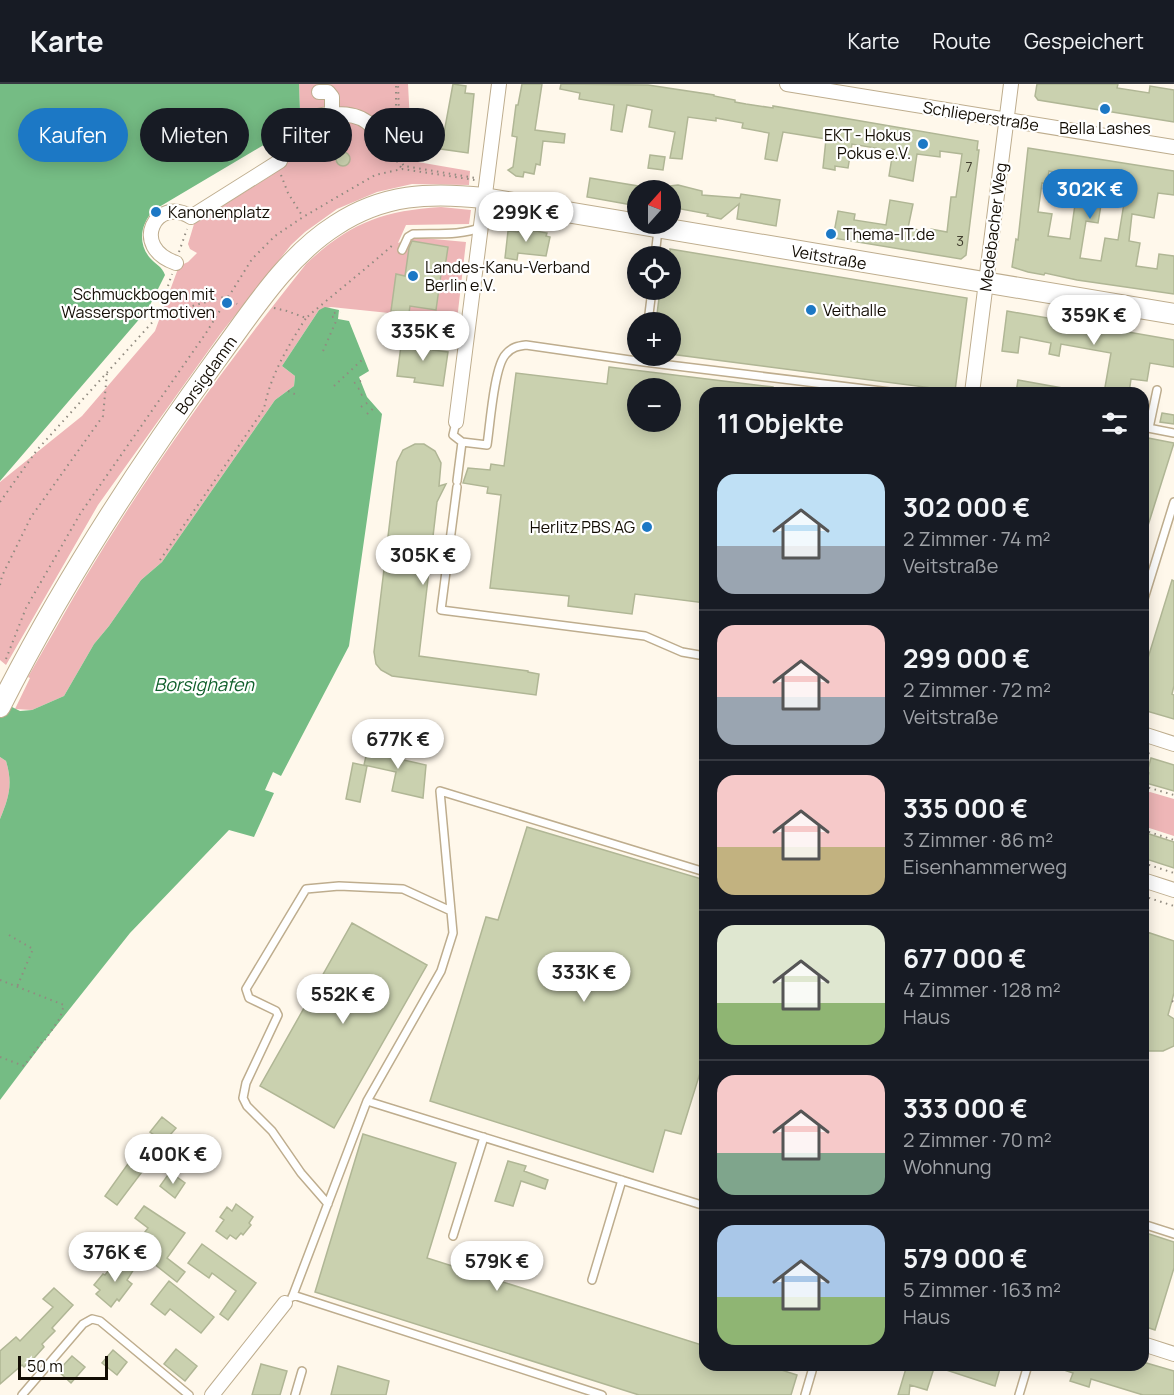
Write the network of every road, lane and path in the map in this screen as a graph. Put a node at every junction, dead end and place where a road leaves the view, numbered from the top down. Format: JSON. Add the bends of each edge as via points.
{"nodes":[{"id":1,"x":397,"y":84,"type":"edge"},
{"id":2,"x":499,"y":84,"type":"edge"},
{"id":3,"x":787,"y":84,"type":"edge"},
{"id":4,"x":1011,"y":84,"type":"edge"},
{"id":5,"x":322,"y":103,"type":"edge"},
{"id":6,"x":398,"y":108,"type":"edge"},
{"id":7,"x":364,"y":120,"type":"edge"},
{"id":8,"x":1007,"y":120,"type":"junction"},
{"id":9,"x":1174,"y":147,"type":"edge"},
{"id":10,"x":278,"y":162,"type":"edge"},
{"id":11,"x":280,"y":162,"type":"edge"},
{"id":12,"x":399,"y":162,"type":"edge"},
{"id":13,"x":403,"y":167,"type":"junction"},
{"id":14,"x":482,"y":186,"type":"junction"},
{"id":15,"x":191,"y":217,"type":"junction"},
{"id":16,"x":303,"y":217,"type":"junction"},
{"id":17,"x":627,"y":221,"type":"edge"},
{"id":18,"x":482,"y":227,"type":"junction"},
{"id":19,"x":681,"y":232,"type":"edge"},
{"id":20,"x":397,"y":240,"type":"dead end"},
{"id":21,"x":402,"y":250,"type":"dead end"},
{"id":22,"x":176,"y":263,"type":"junction"},
{"id":23,"x":987,"y":283,"type":"junction"},
{"id":24,"x":227,"y":296,"type":"junction"},
{"id":25,"x":254,"y":310,"type":"junction"},
{"id":26,"x":334,"y":313,"type":"dead end"},
{"id":27,"x":1174,"y":314,"type":"edge"},
{"id":28,"x":158,"y":315,"type":"junction"},
{"id":29,"x":339,"y":316,"type":"junction"},
{"id":30,"x":332,"y":317,"type":"dead end"},
{"id":31,"x":306,"y":318,"type":"junction"},
{"id":32,"x":323,"y":351,"type":"dead end"},
{"id":33,"x":627,"y":357,"type":"edge"},
{"id":34,"x":363,"y":358,"type":"dead end"},
{"id":35,"x":681,"y":364,"type":"edge"},
{"id":36,"x":107,"y":373,"type":"junction"},
{"id":37,"x":361,"y":381,"type":"dead end"},
{"id":38,"x":354,"y":383,"type":"dead end"},
{"id":39,"x":334,"y":386,"type":"dead end"},
{"id":40,"x":363,"y":387,"type":"dead end"},
{"id":41,"x":840,"y":387,"type":"edge"},
{"id":42,"x":973,"y":387,"type":"edge"},
{"id":43,"x":358,"y":389,"type":"dead end"},
{"id":44,"x":1157,"y":390,"type":"dead end"},
{"id":45,"x":288,"y":391,"type":"dead end"},
{"id":46,"x":365,"y":393,"type":"dead end"},
{"id":47,"x":361,"y":395,"type":"dead end"},
{"id":48,"x":299,"y":396,"type":"dead end"},
{"id":49,"x":370,"y":401,"type":"dead end"},
{"id":50,"x":361,"y":407,"type":"dead end"},
{"id":51,"x":375,"y":407,"type":"dead end"},
{"id":52,"x":367,"y":414,"type":"dead end"},
{"id":53,"x":1149,"y":418,"type":"edge"},
{"id":54,"x":456,"y":422,"type":"joint"},
{"id":55,"x":1149,"y":429,"type":"edge"},
{"id":56,"x":1174,"y":433,"type":"edge"},
{"id":57,"x":462,"y":442,"type":"junction"},
{"id":58,"x":1174,"y":501,"type":"edge"},
{"id":59,"x":0,"y":502,"type":"edge"},
{"id":60,"x":160,"y":560,"type":"dead end"},
{"id":61,"x":1149,"y":582,"type":"edge"},
{"id":62,"x":0,"y":585,"type":"edge"},
{"id":63,"x":699,"y":655,"type":"edge"},
{"id":64,"x":11,"y":668,"type":"junction"},
{"id":65,"x":0,"y":707,"type":"edge"},
{"id":66,"x":1149,"y":740,"type":"edge"},
{"id":67,"x":1174,"y":744,"type":"edge"},
{"id":68,"x":1149,"y":788,"type":"edge"},
{"id":69,"x":1174,"y":795,"type":"edge"},
{"id":70,"x":1149,"y":832,"type":"edge"},
{"id":71,"x":1174,"y":840,"type":"edge"},
{"id":72,"x":1149,"y":865,"type":"edge"},
{"id":73,"x":699,"y":870,"type":"edge"},
{"id":74,"x":1174,"y":873,"type":"edge"},
{"id":75,"x":1149,"y":888,"type":"edge"},
{"id":76,"x":1149,"y":890,"type":"edge"},
{"id":77,"x":1174,"y":890,"type":"edge"},
{"id":78,"x":1174,"y":906,"type":"edge"},
{"id":79,"x":451,"y":911,"type":"junction"},
{"id":80,"x":9,"y":935,"type":"dead end"},
{"id":81,"x":0,"y":980,"type":"edge"},
{"id":82,"x":17,"y":987,"type":"junction"},
{"id":83,"x":0,"y":1056,"type":"edge"},
{"id":84,"x":367,"y":1101,"type":"junction"},
{"id":85,"x":484,"y":1137,"type":"junction"},
{"id":86,"x":622,"y":1180,"type":"junction"},
{"id":87,"x":328,"y":1204,"type":"junction"},
{"id":88,"x":699,"y":1204,"type":"edge"},
{"id":89,"x":1149,"y":1226,"type":"edge"},
{"id":90,"x":1174,"y":1234,"type":"edge"},
{"id":91,"x":453,"y":1236,"type":"dead end"},
{"id":92,"x":592,"y":1280,"type":"dead end"},
{"id":93,"x":289,"y":1300,"type":"junction"},
{"id":94,"x":1149,"y":1346,"type":"edge"},
{"id":95,"x":1174,"y":1354,"type":"edge"},
{"id":96,"x":302,"y":1371,"type":"dead end"},
{"id":97,"x":812,"y":1371,"type":"edge"},
{"id":98,"x":1026,"y":1371,"type":"edge"},
{"id":99,"x":22,"y":1395,"type":"edge"},
{"id":100,"x":189,"y":1395,"type":"edge"},
{"id":101,"x":212,"y":1395,"type":"edge"},
{"id":102,"x":295,"y":1395,"type":"edge"},
{"id":103,"x":602,"y":1395,"type":"edge"},
{"id":104,"x":805,"y":1395,"type":"edge"},
{"id":105,"x":1019,"y":1395,"type":"edge"}],
"edges":[{"from":1,"to":6,"type":"path"},
{"from":2,"to":14,"type":"street"},
{"from":3,"to":8,"type":"street","name":"Schlieperstraße"},
{"from":4,"to":8,"type":"street","name":"Medebacher Weg"},
{"from":5,"to":7,"type":"street"},
{"from":8,"to":9,"type":"street","name":"Schlieperstraße"},
{"from":8,"to":23,"type":"street","name":"Medebacher Weg"},
{"from":10,"to":15,"type":"street"},
{"from":11,"to":16,"type":"path","via":[[281,177]]},
{"from":12,"to":13,"type":"path"},
{"from":13,"to":14,"type":"path"},
{"from":13,"to":14,"type":"path"},
{"from":13,"to":16,"type":"path","via":[[375,175]]},
{"from":14,"to":17,"type":"street","name":"Veitstraße"},
{"from":14,"to":18,"type":"street"},
{"from":14,"to":25,"type":"street","name":"Borsigdamm","via":[[408,196],[367,208],[336,225],[299,254]]},
{"from":15,"to":22,"type":"path"},
{"from":15,"to":22,"type":"street","via":[[172,211],[158,218],[152,228],[154,250]]},
{"from":16,"to":24,"type":"path","via":[[275,236],[252,259]]},
{"from":18,"to":21,"type":"lane","via":[[470,232],[413,234]]},
{"from":18,"to":54,"type":"street"},
{"from":19,"to":23,"type":"street","name":"Veitstraße"},
{"from":20,"to":31,"type":"path"},
{"from":22,"to":28,"type":"path"},
{"from":23,"to":27,"type":"street","name":"Veitstraße"},
{"from":23,"to":42,"type":"street","name":"Medebacher Weg"},
{"from":24,"to":28,"type":"path"},
{"from":24,"to":64,"type":"path","via":[[206,333],[80,514],[31,599]]},
{"from":25,"to":31,"type":"path","via":[[274,308]]},
{"from":25,"to":64,"type":"street","name":"Borsigdamm","via":[[190,396]]},
{"from":26,"to":29,"type":"path"},
{"from":28,"to":36,"type":"path"},
{"from":29,"to":30,"type":"path"},
{"from":29,"to":32,"type":"path"},
{"from":31,"to":60,"type":"path","via":[[278,366],[264,409]]},
{"from":33,"to":57,"type":"lane","via":[[526,345],[513,347],[504,355],[499,368],[487,445]]},
{"from":34,"to":39,"type":"path"},
{"from":35,"to":41,"type":"lane"},
{"from":36,"to":59,"type":"path","via":[[37,450]]},
{"from":36,"to":62,"type":"path","via":[[103,417],[31,516]]},
{"from":37,"to":38,"type":"path"},
{"from":40,"to":43,"type":"path"},
{"from":44,"to":53,"type":"lane"},
{"from":45,"to":48,"type":"path"},
{"from":46,"to":47,"type":"path"},
{"from":49,"to":50,"type":"path"},
{"from":51,"to":52,"type":"path"},
{"from":54,"to":57,"type":"lane","via":[[453,435]]},
{"from":55,"to":56,"type":"lane"},
{"from":57,"to":63,"type":"lane","via":[[441,610],[645,636]]},
{"from":58,"to":61,"type":"lane"},
{"from":64,"to":65,"type":"street","name":"Borsigdamm"},
{"from":66,"to":67,"type":"street"},
{"from":68,"to":69,"type":"path"},
{"from":70,"to":71,"type":"path"},
{"from":72,"to":74,"type":"path"},
{"from":73,"to":79,"type":"lane","via":[[440,791]]},
{"from":75,"to":77,"type":"street"},
{"from":76,"to":78,"type":"path"},
{"from":79,"to":84,"type":"lane","via":[[453,933],[441,971]]},
{"from":79,"to":87,"type":"lane","via":[[403,889],[339,885],[306,889],[246,989],[249,998],[278,1015],[246,1083],[243,1098]]},
{"from":80,"to":82,"type":"path","via":[[33,949]]},
{"from":81,"to":82,"type":"path"},
{"from":82,"to":83,"type":"path","via":[[64,1005],[60,1018],[24,1066]]},
{"from":84,"to":85,"type":"lane"},
{"from":84,"to":87,"type":"lane"},
{"from":85,"to":86,"type":"lane"},
{"from":85,"to":91,"type":"lane"},
{"from":86,"to":88,"type":"lane"},
{"from":86,"to":92,"type":"lane"},
{"from":87,"to":93,"type":"lane"},
{"from":89,"to":90,"type":"lane"},
{"from":93,"to":101,"type":"street"},
{"from":93,"to":103,"type":"lane"},
{"from":94,"to":95,"type":"street"},
{"from":96,"to":102,"type":"lane"},
{"from":97,"to":104,"type":"lane"},
{"from":98,"to":105,"type":"lane"},
{"from":99,"to":100,"type":"lane","via":[[83,1324],[92,1319],[100,1321]]}]}
